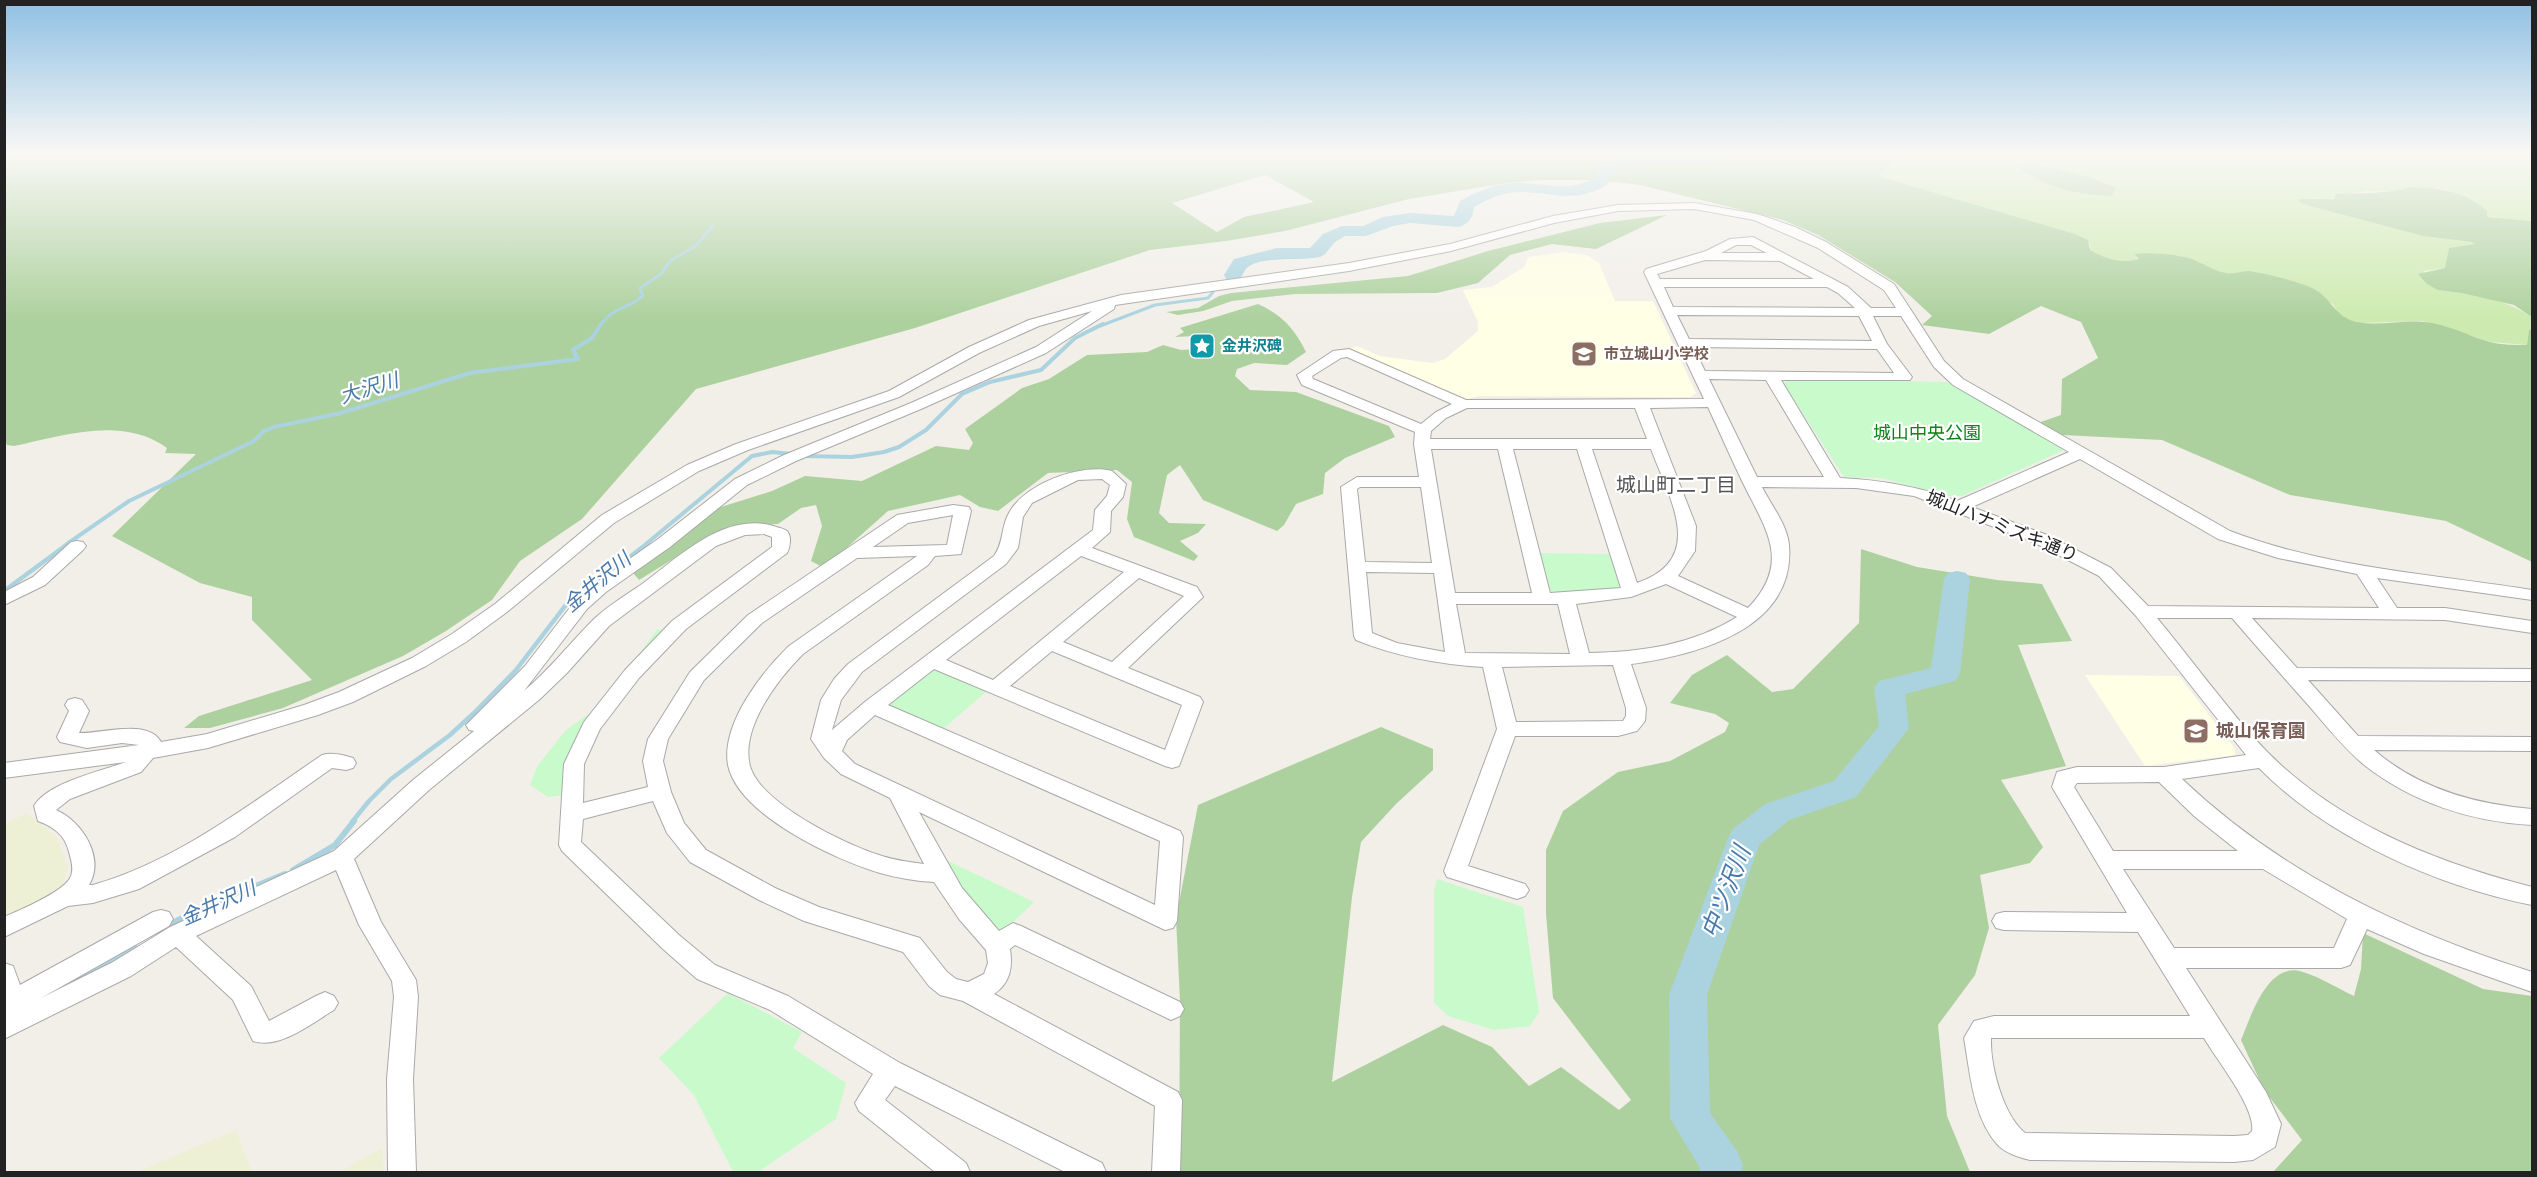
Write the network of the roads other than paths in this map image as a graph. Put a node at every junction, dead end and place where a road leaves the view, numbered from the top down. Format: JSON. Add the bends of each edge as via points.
{"nodes":[{"id":1,"x":1613,"y":209,"type":"edge"},
{"id":2,"x":1720,"y":209,"type":"edge"},
{"id":3,"x":1654,"y":283,"type":"junction"},
{"id":4,"x":1830,"y":283,"type":"junction"},
{"id":5,"x":1120,"y":298,"type":"junction"},
{"id":6,"x":1667,"y":311,"type":"junction"},
{"id":7,"x":1866,"y":312,"type":"junction"},
{"id":8,"x":1905,"y":312,"type":"junction"},
{"id":9,"x":1683,"y":343,"type":"junction"},
{"id":10,"x":1881,"y":345,"type":"junction"},
{"id":11,"x":1698,"y":375,"type":"junction"},
{"id":12,"x":1771,"y":376,"type":"junction"},
{"id":13,"x":1641,"y":403,"type":"junction"},
{"id":14,"x":1713,"y":403,"type":"junction"},
{"id":15,"x":1464,"y":404,"type":"junction"},
{"id":16,"x":1423,"y":437,"type":"junction"},
{"id":17,"x":1504,"y":443,"type":"junction"},
{"id":18,"x":1583,"y":444,"type":"junction"},
{"id":19,"x":1658,"y":444,"type":"junction"},
{"id":20,"x":2080,"y":453,"type":"junction"},
{"id":21,"x":1428,"y":482,"type":"junction"},
{"id":22,"x":1751,"y":482,"type":"junction"},
{"id":23,"x":1835,"y":483,"type":"junction"},
{"id":24,"x":1957,"y":507,"type":"junction"},
{"id":25,"x":72,"y":545,"type":"dead end"},
{"id":26,"x":1077,"y":548,"type":"junction"},
{"id":27,"x":930,"y":551,"type":"junction"},
{"id":28,"x":855,"y":553,"type":"junction"},
{"id":29,"x":1356,"y":567,"type":"junction"},
{"id":30,"x":1442,"y":568,"type":"junction"},
{"id":31,"x":2363,"y":570,"type":"junction"},
{"id":32,"x":1136,"y":571,"type":"junction"},
{"id":33,"x":1666,"y":577,"type":"junction"},
{"id":34,"x":1631,"y":592,"type":"junction"},
{"id":35,"x":2532,"y":595,"type":"edge"},
{"id":36,"x":1446,"y":598,"type":"junction"},
{"id":37,"x":1542,"y":599,"type":"junction"},
{"id":38,"x":1566,"y":599,"type":"junction"},
{"id":39,"x":4,"y":600,"type":"edge"},
{"id":40,"x":2143,"y":612,"type":"junction"},
{"id":41,"x":2236,"y":613,"type":"junction"},
{"id":42,"x":2392,"y":614,"type":"junction"},
{"id":43,"x":1748,"y":615,"type":"junction"},
{"id":44,"x":2532,"y":627,"type":"edge"},
{"id":45,"x":1049,"y":643,"type":"junction"},
{"id":46,"x":1456,"y":659,"type":"junction"},
{"id":47,"x":1581,"y":659,"type":"junction"},
{"id":48,"x":1620,"y":659,"type":"junction"},
{"id":49,"x":1491,"y":660,"type":"junction"},
{"id":50,"x":933,"y":662,"type":"junction"},
{"id":51,"x":1116,"y":669,"type":"junction"},
{"id":52,"x":2291,"y":674,"type":"junction"},
{"id":53,"x":2532,"y":675,"type":"edge"},
{"id":54,"x":997,"y":687,"type":"junction"},
{"id":55,"x":75,"y":705,"type":"dead end"},
{"id":56,"x":873,"y":706,"type":"junction"},
{"id":57,"x":1507,"y":729,"type":"junction"},
{"id":58,"x":2353,"y":743,"type":"junction"},
{"id":59,"x":2532,"y":744,"type":"edge"},
{"id":60,"x":146,"y":752,"type":"junction"},
{"id":61,"x":831,"y":753,"type":"junction"},
{"id":62,"x":2262,"y":760,"type":"junction"},
{"id":63,"x":346,"y":763,"type":"dead end"},
{"id":64,"x":4,"y":771,"type":"edge"},
{"id":65,"x":2164,"y":774,"type":"junction"},
{"id":66,"x":421,"y":784,"type":"junction"},
{"id":67,"x":660,"y":792,"type":"junction"},
{"id":68,"x":899,"y":794,"type":"junction"},
{"id":69,"x":572,"y":814,"type":"junction"},
{"id":70,"x":2532,"y":817,"type":"edge"},
{"id":71,"x":342,"y":857,"type":"junction"},
{"id":72,"x":2105,"y":860,"type":"junction"},
{"id":73,"x":2267,"y":860,"type":"junction"},
{"id":74,"x":940,"y":874,"type":"junction"},
{"id":75,"x":1517,"y":890,"type":"dead end"},
{"id":76,"x":2532,"y":896,"type":"edge"},
{"id":77,"x":64,"y":897,"type":"junction"},
{"id":78,"x":2361,"y":915,"type":"junction"},
{"id":79,"x":2004,"y":921,"type":"dead end"},
{"id":80,"x":2145,"y":923,"type":"junction"},
{"id":81,"x":169,"y":927,"type":"junction"},
{"id":82,"x":4,"y":928,"type":"edge"},
{"id":83,"x":998,"y":946,"type":"junction"},
{"id":84,"x":2167,"y":958,"type":"junction"},
{"id":85,"x":4,"y":973,"type":"edge"},
{"id":86,"x":2532,"y":981,"type":"edge"},
{"id":87,"x":968,"y":992,"type":"junction"},
{"id":88,"x":325,"y":1003,"type":"dead end"},
{"id":89,"x":1171,"y":1009,"type":"dead end"},
{"id":90,"x":12,"y":1015,"type":"edge"},
{"id":91,"x":2211,"y":1027,"type":"junction"},
{"id":92,"x":891,"y":1071,"type":"junction"},
{"id":93,"x":402,"y":1173,"type":"edge"},
{"id":94,"x":956,"y":1173,"type":"edge"},
{"id":95,"x":1092,"y":1173,"type":"edge"},
{"id":96,"x":1166,"y":1173,"type":"edge"}],
"edges":[{"from":1,"to":5,"type":"street","via":[[1349,267]]},
{"from":2,"to":8,"type":"street","via":[[1757,217],[1822,246],[1889,287]]},
{"from":3,"to":4,"type":"street"},
{"from":3,"to":4,"type":"street","via":[[1650,272],[1734,242],[1753,241]]},
{"from":3,"to":6,"type":"street"},
{"from":4,"to":7,"type":"street","via":[[1849,294]]},
{"from":5,"to":60,"type":"street","via":[[1034,323],[974,350],[894,394],[752,443],[693,468],[608,519],[459,638],[376,683],[311,711],[208,741]]},
{"from":5,"to":66,"type":"street","via":[[1041,350],[797,454],[741,482],[594,594],[500,705],[450,747]]},
{"from":6,"to":7,"type":"street"},
{"from":6,"to":9,"type":"street"},
{"from":7,"to":8,"type":"street"},
{"from":7,"to":10,"type":"street"},
{"from":8,"to":20,"type":"street","via":[[1939,364],[1959,382]]},
{"from":9,"to":10,"type":"street"},
{"from":9,"to":11,"type":"street"},
{"from":10,"to":12,"type":"street","via":[[1905,378]]},
{"from":11,"to":12,"type":"street"},
{"from":11,"to":14,"type":"street"},
{"from":12,"to":23,"type":"street"},
{"from":13,"to":14,"type":"street"},
{"from":13,"to":15,"type":"street"},
{"from":13,"to":19,"type":"street"},
{"from":14,"to":22,"type":"street"},
{"from":15,"to":16,"type":"street","via":[[1441,415]]},
{"from":15,"to":16,"type":"street","via":[[1349,353],[1338,354],[1304,375],[1307,382]]},
{"from":16,"to":17,"type":"street"},
{"from":16,"to":21,"type":"street"},
{"from":17,"to":18,"type":"street"},
{"from":17,"to":37,"type":"street"},
{"from":18,"to":19,"type":"street"},
{"from":18,"to":34,"type":"street"},
{"from":19,"to":33,"type":"street","via":[[1689,536],[1684,558]]},
{"from":20,"to":24,"type":"street"},
{"from":20,"to":31,"type":"street","via":[[2249,546],[2276,555]]},
{"from":21,"to":29,"type":"street","via":[[1357,482],[1349,487]]},
{"from":21,"to":30,"type":"street"},
{"from":22,"to":23,"type":"street","name":"城山ハナミズキ通り"},
{"from":22,"to":43,"type":"street","via":[[1780,542],[1781,558],[1777,580],[1765,603]]},
{"from":23,"to":24,"type":"street","name":"城山ハナミズキ通り","via":[[1898,487]]},
{"from":24,"to":40,"type":"street","name":"城山ハナミズキ通り","via":[[2089,562],[2119,585]]},
{"from":25,"to":39,"type":"street","via":[[77,546],[39,581]]},
{"from":26,"to":32,"type":"street"},
{"from":26,"to":50,"type":"street"},
{"from":26,"to":61,"type":"street","via":[[1101,532],[1103,510],[1118,491],[1118,484],[1106,474],[1075,475],[1026,500],[1015,517],[1009,548],[1000,560],[839,683],[821,732],[821,739]]},
{"from":27,"to":28,"type":"street"},
{"from":27,"to":28,"type":"street","via":[[955,550],[963,511],[903,519]]},
{"from":27,"to":74,"type":"street","via":[[922,561],[796,650],[778,667],[756,701],[740,738],[739,767],[752,793],[815,835],[864,860]]},
{"from":28,"to":67,"type":"street","via":[[755,619],[697,676],[657,739],[653,761]]},
{"from":29,"to":30,"type":"street"},
{"from":29,"to":46,"type":"street","via":[[1363,636],[1378,644]]},
{"from":30,"to":36,"type":"street"},
{"from":31,"to":35,"type":"street"},
{"from":31,"to":42,"type":"street"},
{"from":32,"to":45,"type":"street"},
{"from":32,"to":51,"type":"street","via":[[1191,591],[1194,597]]},
{"from":33,"to":34,"type":"street"},
{"from":33,"to":43,"type":"street"},
{"from":34,"to":38,"type":"street"},
{"from":36,"to":37,"type":"street"},
{"from":36,"to":46,"type":"street"},
{"from":37,"to":38,"type":"street"},
{"from":38,"to":47,"type":"street"},
{"from":40,"to":41,"type":"street"},
{"from":40,"to":62,"type":"street","name":"城山ハナミズキ通り"},
{"from":41,"to":42,"type":"street"},
{"from":41,"to":52,"type":"street"},
{"from":42,"to":44,"type":"street","via":[[2445,614]]},
{"from":43,"to":48,"type":"street","via":[[1703,643]]},
{"from":45,"to":51,"type":"street"},
{"from":45,"to":54,"type":"street"},
{"from":46,"to":49,"type":"street"},
{"from":47,"to":48,"type":"street"},
{"from":47,"to":49,"type":"street"},
{"from":48,"to":57,"type":"street","via":[[1637,710],[1635,721],[1629,726]]},
{"from":49,"to":57,"type":"street"},
{"from":50,"to":54,"type":"street"},
{"from":50,"to":56,"type":"street"},
{"from":51,"to":54,"type":"street","via":[[1193,702],[1172,761]]},
{"from":52,"to":53,"type":"street"},
{"from":52,"to":58,"type":"street"},
{"from":55,"to":60,"type":"street","via":[[79,711],[67,737],[75,741],[146,738],[151,742]]},
{"from":56,"to":61,"type":"street","via":[[838,736]]},
{"from":56,"to":68,"type":"street","via":[[1172,837],[1165,921]]},
{"from":57,"to":75,"type":"street","via":[[1455,871]]},
{"from":58,"to":59,"type":"street"},
{"from":58,"to":70,"type":"street","via":[[2394,775],[2448,800],[2500,814]]},
{"from":60,"to":64,"type":"street"},
{"from":60,"to":77,"type":"street","via":[[134,766],[62,794],[45,806],[46,815],[60,820],[77,838],[84,870],[82,881]]},
{"from":61,"to":68,"type":"street","via":[[848,769]]},
{"from":62,"to":65,"type":"street"},
{"from":62,"to":76,"type":"street","name":"城山ハナミズキ通り","via":[[2323,808],[2388,846],[2471,880]]},
{"from":63,"to":77,"type":"street","via":[[329,760],[227,831],[131,883]]},
{"from":65,"to":72,"type":"street","via":[[2065,777],[2063,787]]},
{"from":65,"to":73,"type":"street","via":[[2200,810]]},
{"from":66,"to":69,"type":"street","via":[[540,688],[609,616],[710,542],[745,530],[772,530],[781,535],[781,549],[679,625],[632,674],[591,727],[574,764]]},
{"from":66,"to":71,"type":"street"},
{"from":67,"to":69,"type":"street"},
{"from":67,"to":87,"type":"street","via":[[675,827],[698,856],[812,914],[911,945],[949,988]]},
{"from":68,"to":74,"type":"street"},
{"from":69,"to":92,"type":"street","via":[[570,845],[706,972],[779,1003]]},
{"from":71,"to":81,"type":"street"},
{"from":71,"to":93,"type":"street","via":[[371,925],[404,980]]},
{"from":72,"to":73,"type":"street"},
{"from":72,"to":80,"type":"street"},
{"from":73,"to":78,"type":"street"},
{"from":74,"to":83,"type":"street","via":[[981,930]]},
{"from":77,"to":82,"type":"street"},
{"from":78,"to":84,"type":"street","via":[[2341,958]]},
{"from":78,"to":86,"type":"street","via":[[2446,953]]},
{"from":79,"to":80,"type":"street"},
{"from":80,"to":84,"type":"street"},
{"from":81,"to":88,"type":"street","via":[[242,993],[262,1033]]},
{"from":81,"to":90,"type":"street"},
{"from":83,"to":87,"type":"street","via":[[1000,963],[995,980]]},
{"from":83,"to":89,"type":"street","via":[[1013,933]]},
{"from":84,"to":91,"type":"street"},
{"from":85,"to":90,"type":"street"},
{"from":87,"to":96,"type":"street","via":[[1169,1100]]},
{"from":91,"to":91,"type":"street","via":[[2257,1100],[2267,1124],[2265,1138],[2253,1148],[2030,1147],[2016,1143],[2002,1128],[1986,1093],[1977,1038],[1983,1029]]},
{"from":92,"to":94,"type":"street","via":[[868,1103]]},
{"from":92,"to":95,"type":"street"}]}
